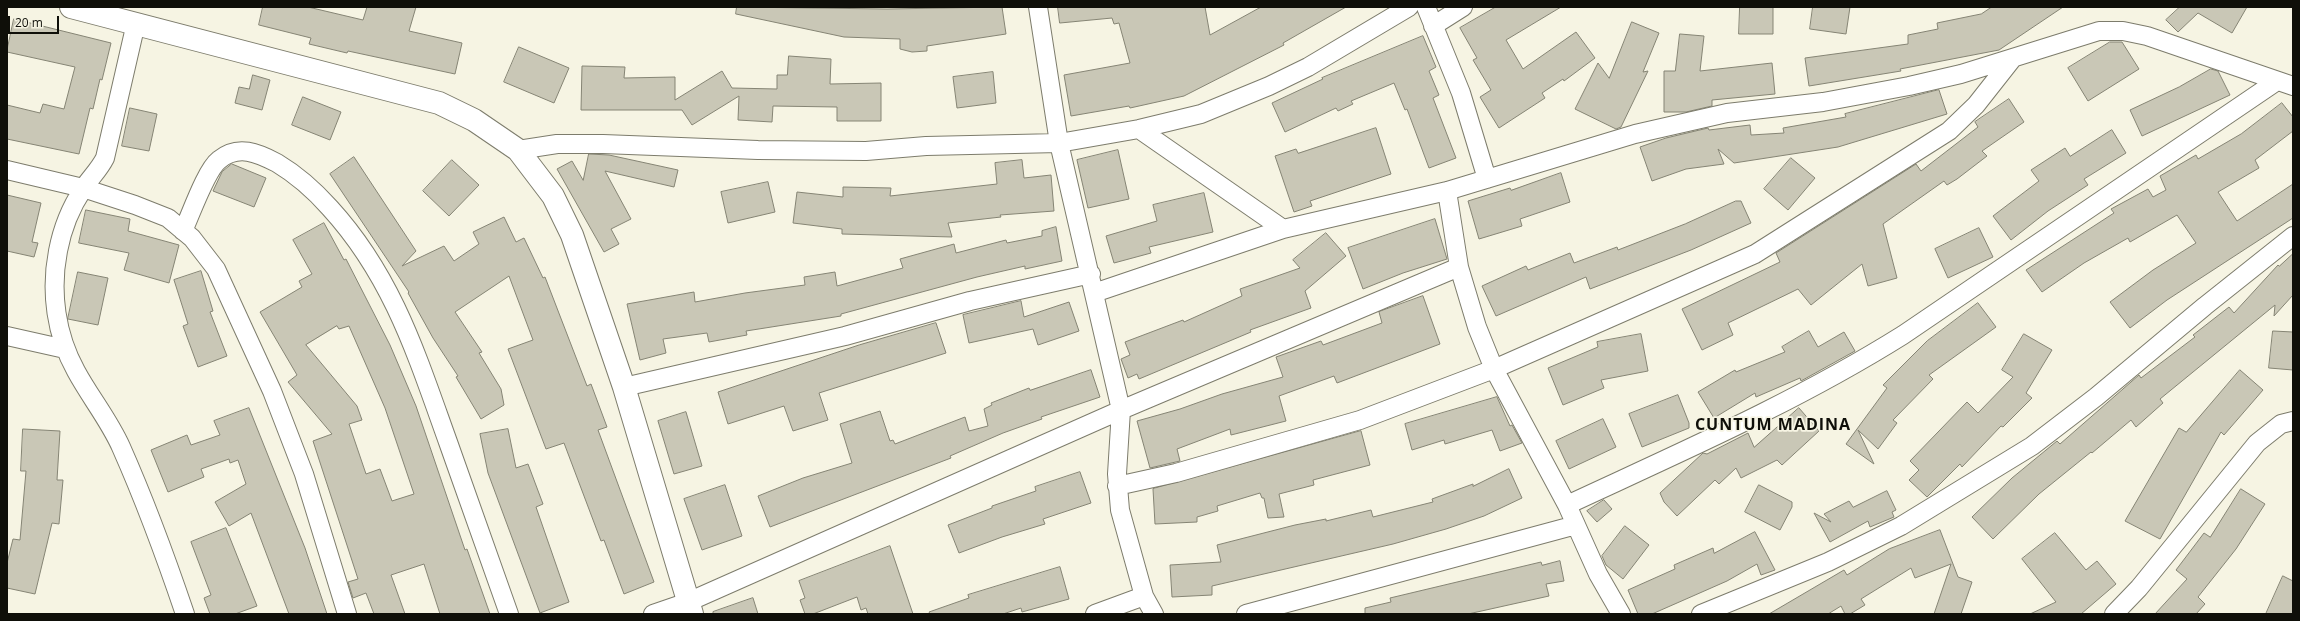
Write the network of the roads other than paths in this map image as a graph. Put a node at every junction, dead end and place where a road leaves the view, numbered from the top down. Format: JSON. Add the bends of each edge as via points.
{"nodes":[{"id":1,"x":71,"y":7,"type":"edge"},
{"id":2,"x":1038,"y":7,"type":"edge"},
{"id":3,"x":1409,"y":7,"type":"edge"},
{"id":4,"x":1426,"y":7,"type":"edge"},
{"id":5,"x":1464,"y":7,"type":"edge"},
{"id":6,"x":128,"y":16,"type":"edge"},
{"id":7,"x":1433,"y":26,"type":"junction"},
{"id":8,"x":2013,"y":58,"type":"junction"},
{"id":9,"x":2285,"y":83,"type":"edge"},
{"id":10,"x":1139,"y":128,"type":"junction"},
{"id":11,"x":1058,"y":143,"type":"junction"},
{"id":12,"x":518,"y":150,"type":"junction"},
{"id":13,"x":7,"y":170,"type":"edge"},
{"id":14,"x":1487,"y":179,"type":"junction"},
{"id":15,"x":83,"y":188,"type":"junction"},
{"id":16,"x":1447,"y":191,"type":"junction"},
{"id":17,"x":1283,"y":230,"type":"junction"},
{"id":18,"x":183,"y":231,"type":"junction"},
{"id":19,"x":2293,"y":236,"type":"edge"},
{"id":20,"x":1459,"y":267,"type":"junction"},
{"id":21,"x":1091,"y":274,"type":"junction"},
{"id":22,"x":1094,"y":293,"type":"junction"},
{"id":23,"x":7,"y":336,"type":"edge"},
{"id":24,"x":65,"y":349,"type":"junction"},
{"id":25,"x":1494,"y":369,"type":"junction"},
{"id":26,"x":624,"y":387,"type":"junction"},
{"id":27,"x":1121,"y":410,"type":"junction"},
{"id":28,"x":2293,"y":421,"type":"edge"},
{"id":29,"x":1117,"y":486,"type":"junction"},
{"id":30,"x":1567,"y":505,"type":"junction"},
{"id":31,"x":1576,"y":525,"type":"junction"},
{"id":32,"x":1144,"y":596,"type":"junction"},
{"id":33,"x":690,"y":608,"type":"edge"},
{"id":34,"x":185,"y":614,"type":"edge"},
{"id":35,"x":347,"y":614,"type":"edge"},
{"id":36,"x":509,"y":614,"type":"edge"},
{"id":37,"x":654,"y":614,"type":"edge"},
{"id":38,"x":1095,"y":614,"type":"edge"},
{"id":39,"x":1154,"y":614,"type":"edge"},
{"id":40,"x":1246,"y":614,"type":"edge"},
{"id":41,"x":1621,"y":614,"type":"edge"},
{"id":42,"x":1701,"y":614,"type":"edge"},
{"id":43,"x":2114,"y":614,"type":"edge"}],
"edges":[{"from":1,"to":6,"type":"street"},
{"from":2,"to":11,"type":"street"},
{"from":3,"to":10,"type":"street","via":[[1308,67],[1269,86],[1201,114]]},
{"from":4,"to":7,"type":"street"},
{"from":5,"to":7,"type":"street"},
{"from":6,"to":12,"type":"street","via":[[439,103],[474,120]]},
{"from":6,"to":15,"type":"street","via":[[106,158]]},
{"from":7,"to":14,"type":"street","via":[[1461,93]]},
{"from":8,"to":9,"type":"street","via":[[2099,31],[2123,31],[2147,36]]},
{"from":8,"to":14,"type":"street","via":[[1909,86],[1823,102],[1727,113],[1635,134]]},
{"from":8,"to":25,"type":"street","via":[[1976,105],[1949,131],[1774,243],[1755,254]]},
{"from":9,"to":30,"type":"street","via":[[1846,371],[1760,415]]},
{"from":10,"to":11,"type":"street"},
{"from":10,"to":17,"type":"street"},
{"from":11,"to":12,"type":"street","via":[[926,146],[866,151],[602,144],[557,144]]},
{"from":11,"to":21,"type":"street"},
{"from":12,"to":26,"type":"street","via":[[553,196],[572,236]]},
{"from":13,"to":15,"type":"street"},
{"from":14,"to":16,"type":"street"},
{"from":15,"to":18,"type":"street","via":[[136,204],[161,215]]},
{"from":15,"to":24,"type":"street","via":[[69,216],[58,250],[54,275],[55,301]]},
{"from":16,"to":17,"type":"street"},
{"from":16,"to":20,"type":"street"},
{"from":17,"to":22,"type":"street"},
{"from":18,"to":35,"type":"street","via":[[192,238],[216,269],[272,391],[304,474]]},
{"from":18,"to":36,"type":"street","via":[[208,174],[218,160],[237,151],[257,153],[292,172],[319,196],[350,230],[377,269],[410,338]]},
{"from":19,"to":42,"type":"street","via":[[2204,306],[2096,397],[2007,462],[1901,526],[1828,562]]},
{"from":20,"to":25,"type":"street","via":[[1466,296]]},
{"from":20,"to":27,"type":"street"},
{"from":21,"to":22,"type":"street"},
{"from":21,"to":26,"type":"street","via":[[970,301],[845,336]]},
{"from":22,"to":27,"type":"street"},
{"from":23,"to":24,"type":"street"},
{"from":24,"to":34,"type":"street","via":[[120,445],[153,525]]},
{"from":25,"to":29,"type":"street","via":[[1360,420],[1176,473]]},
{"from":25,"to":30,"type":"street"},
{"from":26,"to":33,"type":"street"},
{"from":27,"to":29,"type":"street"},
{"from":27,"to":33,"type":"street"},
{"from":28,"to":43,"type":"street","via":[[2281,424],[2257,443],[2139,588]]},
{"from":29,"to":32,"type":"street","via":[[1120,510]]},
{"from":30,"to":31,"type":"street"},
{"from":31,"to":40,"type":"street"},
{"from":31,"to":41,"type":"street","via":[[1598,574]]},
{"from":32,"to":38,"type":"street"},
{"from":32,"to":39,"type":"street"},
{"from":33,"to":37,"type":"street"}]}
